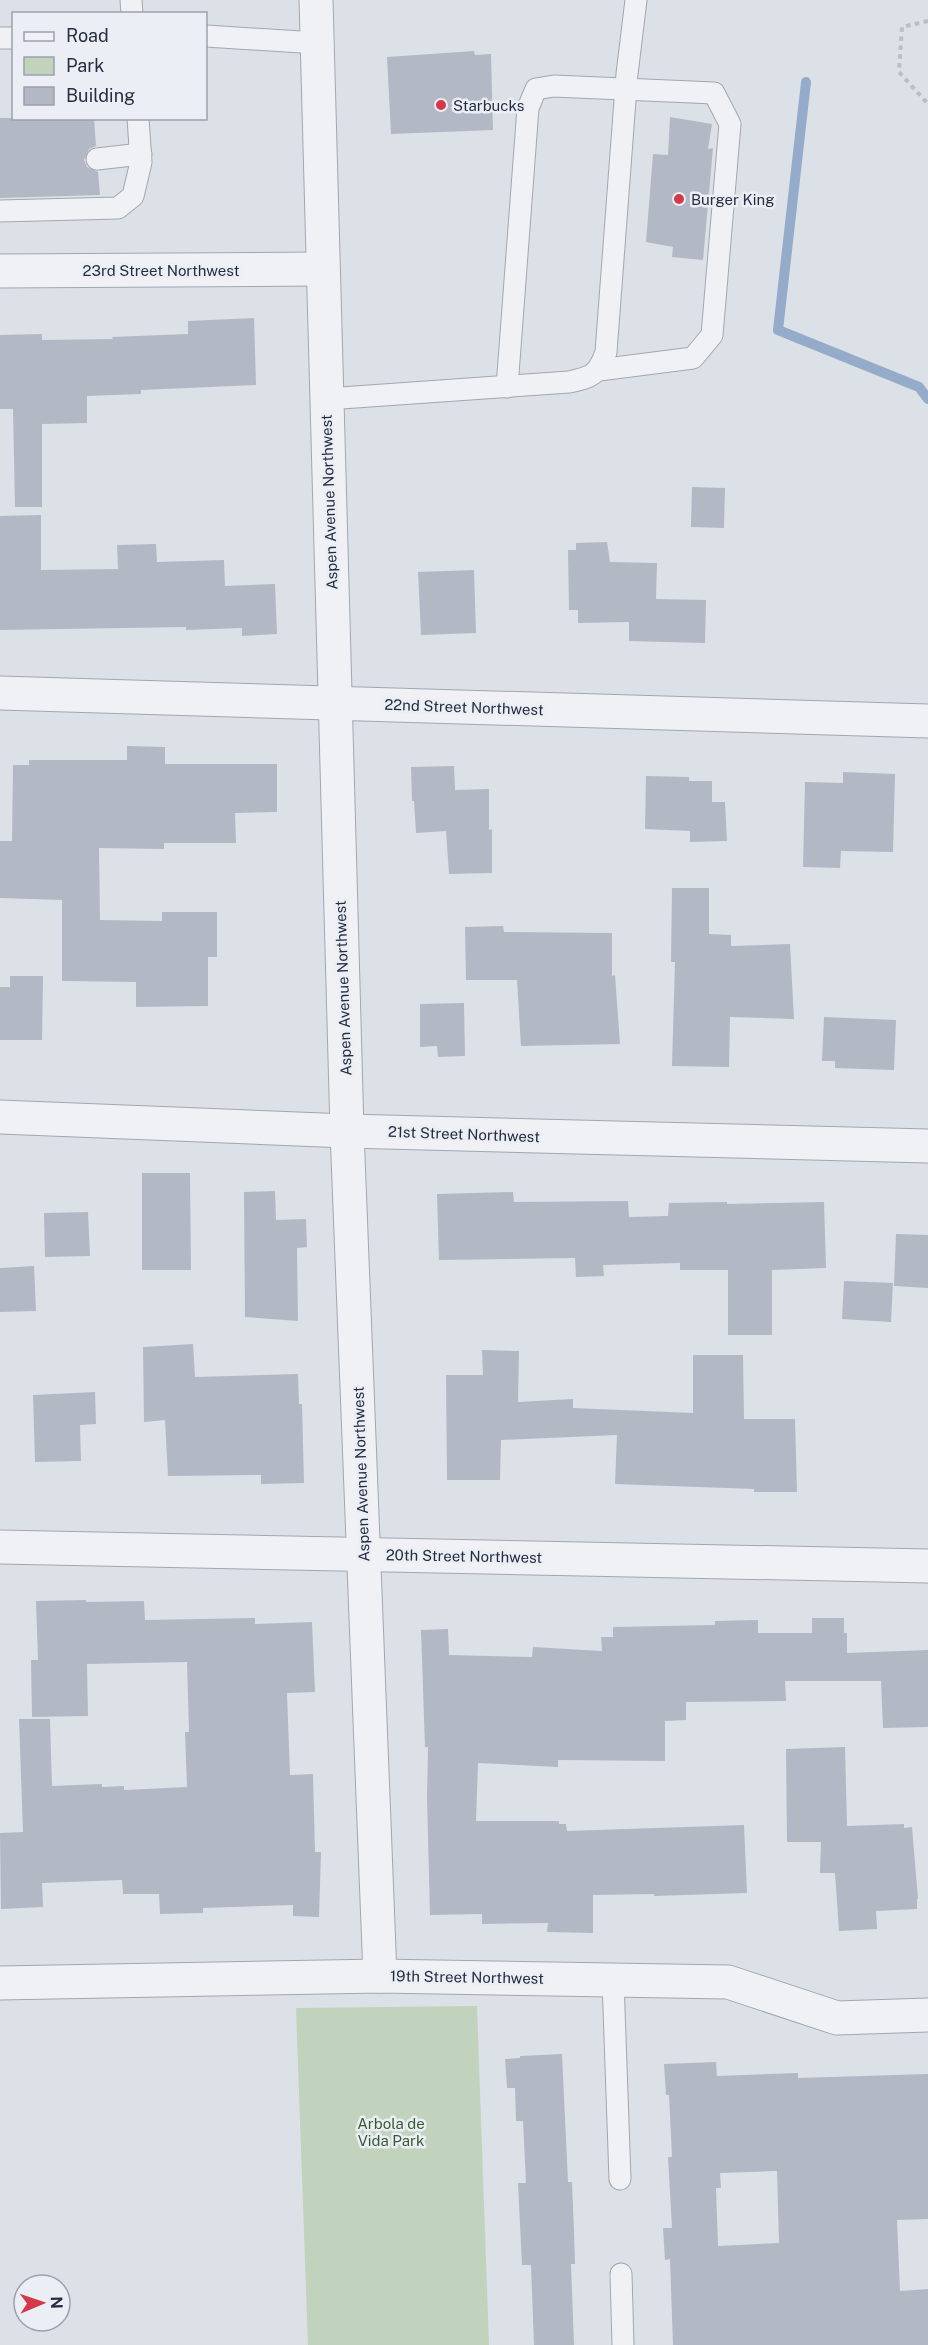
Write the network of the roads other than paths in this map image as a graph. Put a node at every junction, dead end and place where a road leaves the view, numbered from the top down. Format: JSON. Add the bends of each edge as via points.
{"nodes":[{"id":1,"x":315,"y":0,"type":"edge"},
{"id":2,"x":636,"y":0,"type":"edge"},
{"id":3,"x":207,"y":36,"type":"edge"},
{"id":4,"x":316,"y":43,"type":"junction"},
{"id":5,"x":626,"y":91,"type":"junction"},
{"id":6,"x":138,"y":120,"type":"edge"},
{"id":7,"x":141,"y":154,"type":"junction"},
{"id":8,"x":97,"y":159,"type":"dead end"},
{"id":9,"x":0,"y":211,"type":"edge"},
{"id":10,"x":323,"y":269,"type":"junction"},
{"id":11,"x":0,"y":271,"type":"edge"},
{"id":12,"x":600,"y":370,"type":"junction"},
{"id":13,"x":507,"y":387,"type":"junction"},
{"id":14,"x":327,"y":399,"type":"junction"},
{"id":15,"x":0,"y":693,"type":"edge"},
{"id":16,"x":335,"y":704,"type":"junction"},
{"id":17,"x":928,"y":721,"type":"edge"},
{"id":18,"x":0,"y":1117,"type":"edge"},
{"id":19,"x":347,"y":1131,"type":"junction"},
{"id":20,"x":928,"y":1146,"type":"edge"},
{"id":21,"x":0,"y":1547,"type":"edge"},
{"id":22,"x":364,"y":1553,"type":"junction"},
{"id":23,"x":928,"y":1566,"type":"edge"},
{"id":24,"x":381,"y":1976,"type":"junction"},
{"id":25,"x":613,"y":1980,"type":"junction"},
{"id":26,"x":0,"y":1983,"type":"edge"},
{"id":27,"x":928,"y":2015,"type":"edge"},
{"id":28,"x":620,"y":2178,"type":"dead end"},
{"id":29,"x":621,"y":2274,"type":"dead end"},
{"id":30,"x":623,"y":2345,"type":"edge"}],
"edges":[{"from":1,"to":4,"type":"street","name":"Aspen Avenue Northwest"},
{"from":2,"to":5,"type":"lane"},
{"from":3,"to":4,"type":"lane"},
{"from":4,"to":10,"type":"street","name":"Aspen Avenue Northwest"},
{"from":5,"to":12,"type":"lane","via":[[606,352]]},
{"from":5,"to":12,"type":"lane","via":[[714,93],[730,124],[712,335],[693,358]]},
{"from":5,"to":13,"type":"lane","via":[[544,86],[536,90],[528,108]]},
{"from":6,"to":7,"type":"lane"},
{"from":7,"to":8,"type":"lane"},
{"from":7,"to":9,"type":"lane","via":[[133,196],[118,208]]},
{"from":10,"to":11,"type":"street","name":"23rd Street Northwest"},
{"from":10,"to":14,"type":"street","name":"Aspen Avenue Northwest"},
{"from":12,"to":13,"type":"lane","via":[[569,382]]},
{"from":13,"to":14,"type":"lane"},
{"from":14,"to":16,"type":"street","name":"Aspen Avenue Northwest"},
{"from":15,"to":16,"type":"street","name":"22nd Street Northwest"},
{"from":16,"to":17,"type":"street","name":"22nd Street Northwest"},
{"from":16,"to":19,"type":"street","name":"Aspen Avenue Northwest"},
{"from":18,"to":19,"type":"street","name":"21st Street Northwest"},
{"from":19,"to":20,"type":"street","name":"21st Street Northwest"},
{"from":19,"to":22,"type":"street","name":"Aspen Avenue Northwest"},
{"from":21,"to":22,"type":"street","name":"20th Street Northwest"},
{"from":22,"to":23,"type":"street","name":"20th Street Northwest"},
{"from":22,"to":24,"type":"street","name":"Aspen Avenue Northwest"},
{"from":24,"to":25,"type":"street","name":"19th Street Northwest"},
{"from":24,"to":26,"type":"street","name":"19th Street Northwest"},
{"from":25,"to":27,"type":"street","name":"19th Street Northwest","via":[[728,1982],[837,2018]]},
{"from":25,"to":28,"type":"lane"},
{"from":29,"to":30,"type":"lane"}]}
